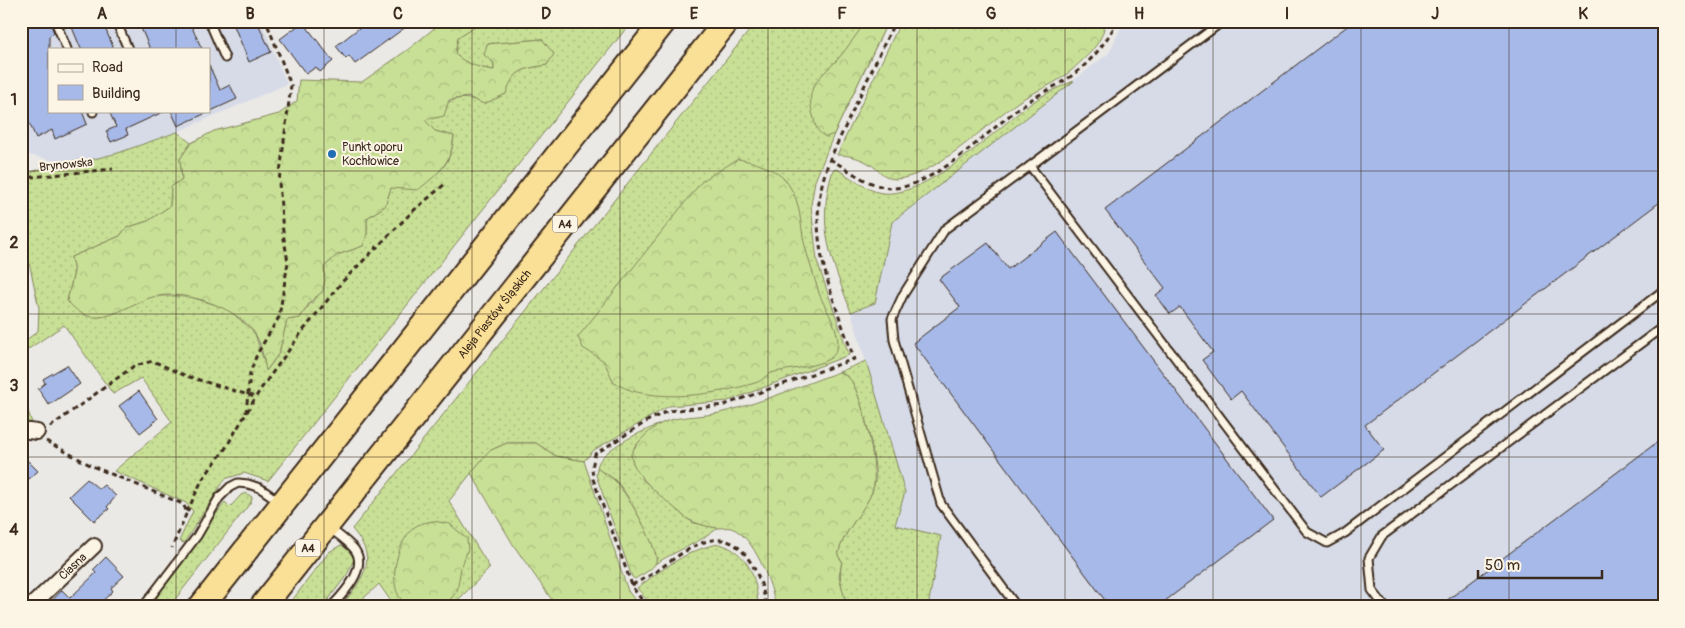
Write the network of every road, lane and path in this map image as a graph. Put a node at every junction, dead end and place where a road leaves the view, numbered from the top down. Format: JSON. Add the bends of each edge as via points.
{"nodes":[{"id":1,"x":55,"y":21,"type":"edge"},
{"id":2,"x":116,"y":21,"type":"edge"},
{"id":3,"x":209,"y":21,"type":"edge"},
{"id":4,"x":266,"y":21,"type":"edge"},
{"id":5,"x":664,"y":21,"type":"edge"},
{"id":6,"x":726,"y":21,"type":"edge"},
{"id":7,"x":895,"y":21,"type":"edge"},
{"id":8,"x":1118,"y":21,"type":"edge"},
{"id":9,"x":1223,"y":21,"type":"edge"},
{"id":10,"x":67,"y":48,"type":"edge"},
{"id":11,"x":128,"y":48,"type":"edge"},
{"id":12,"x":225,"y":58,"type":"dead end"},
{"id":13,"x":830,"y":159,"type":"junction"},
{"id":14,"x":1030,"y":166,"type":"junction"},
{"id":15,"x":113,"y":169,"type":"dead end"},
{"id":16,"x":21,"y":178,"type":"edge"},
{"id":17,"x":445,"y":184,"type":"dead end"},
{"id":18,"x":1664,"y":290,"type":"edge"},
{"id":19,"x":1664,"y":326,"type":"edge"},
{"id":20,"x":247,"y":394,"type":"junction"},
{"id":21,"x":255,"y":397,"type":"junction"},
{"id":22,"x":246,"y":413,"type":"junction"},
{"id":23,"x":21,"y":430,"type":"edge"},
{"id":24,"x":37,"y":432,"type":"junction"},
{"id":25,"x":282,"y":504,"type":"junction"},
{"id":26,"x":187,"y":512,"type":"junction"},
{"id":27,"x":326,"y":526,"type":"junction"},
{"id":28,"x":94,"y":546,"type":"dead end"},
{"id":29,"x":168,"y":576,"type":"junction"},
{"id":30,"x":632,"y":585,"type":"junction"},
{"id":31,"x":30,"y":607,"type":"edge"},
{"id":32,"x":143,"y":607,"type":"edge"},
{"id":33,"x":201,"y":607,"type":"edge"},
{"id":34,"x":262,"y":607,"type":"edge"},
{"id":35,"x":331,"y":607,"type":"edge"},
{"id":36,"x":647,"y":607,"type":"edge"},
{"id":37,"x":766,"y":607,"type":"edge"},
{"id":38,"x":1017,"y":607,"type":"edge"},
{"id":39,"x":1385,"y":607,"type":"edge"}],
"edges":[{"from":1,"to":10,"type":"lane"},
{"from":2,"to":11,"type":"lane"},
{"from":3,"to":12,"type":"lane"},
{"from":4,"to":20,"type":"path","via":[[291,85],[279,181],[288,262],[279,317],[257,354]]},
{"from":5,"to":25,"type":"highway"},
{"from":6,"to":27,"type":"highway","name":"Aleja Piastów Śląskich","number":"A4"},
{"from":7,"to":13,"type":"path"},
{"from":8,"to":13,"type":"path","via":[[1106,43],[1076,73],[1029,101],[956,158],[917,181],[887,188]]},
{"from":9,"to":14,"type":"lane"},
{"from":13,"to":30,"type":"path","via":[[818,200],[820,255],[854,359],[724,405],[668,411],[596,454],[593,479]]},
{"from":14,"to":18,"type":"lane","via":[[1308,532],[1327,543],[1345,534]]},
{"from":14,"to":38,"type":"lane","via":[[945,229],[903,295],[892,319],[894,340],[941,504]]},
{"from":15,"to":16,"type":"path","name":"Brynowska"},
{"from":17,"to":21,"type":"path","via":[[342,282]]},
{"from":19,"to":39,"type":"lane","via":[[1382,536],[1369,558],[1372,590]]},
{"from":20,"to":21,"type":"path"},
{"from":20,"to":22,"type":"path"},
{"from":20,"to":24,"type":"path","via":[[186,376],[153,361],[134,366],[54,425]]},
{"from":21,"to":22,"type":"path"},
{"from":22,"to":26,"type":"path","via":[[202,480]]},
{"from":23,"to":24,"type":"street"},
{"from":24,"to":26,"type":"path","via":[[43,440],[92,466],[183,504]]},
{"from":25,"to":29,"type":"lane","via":[[254,486],[238,483],[230,487],[219,498]]},
{"from":25,"to":33,"type":"highway"},
{"from":26,"to":29,"type":"path","via":[[176,537]]},
{"from":27,"to":34,"type":"highway","name":"Aleja Piastów Śląskich","number":"A4"},
{"from":27,"to":35,"type":"lane","via":[[356,551],[359,560],[358,571]]},
{"from":28,"to":31,"type":"street","name":"Ciasna"},
{"from":29,"to":32,"type":"lane"},
{"from":30,"to":36,"type":"path"},
{"from":30,"to":37,"type":"path","via":[[680,553],[710,539],[734,542],[749,559],[762,585]]}]}
